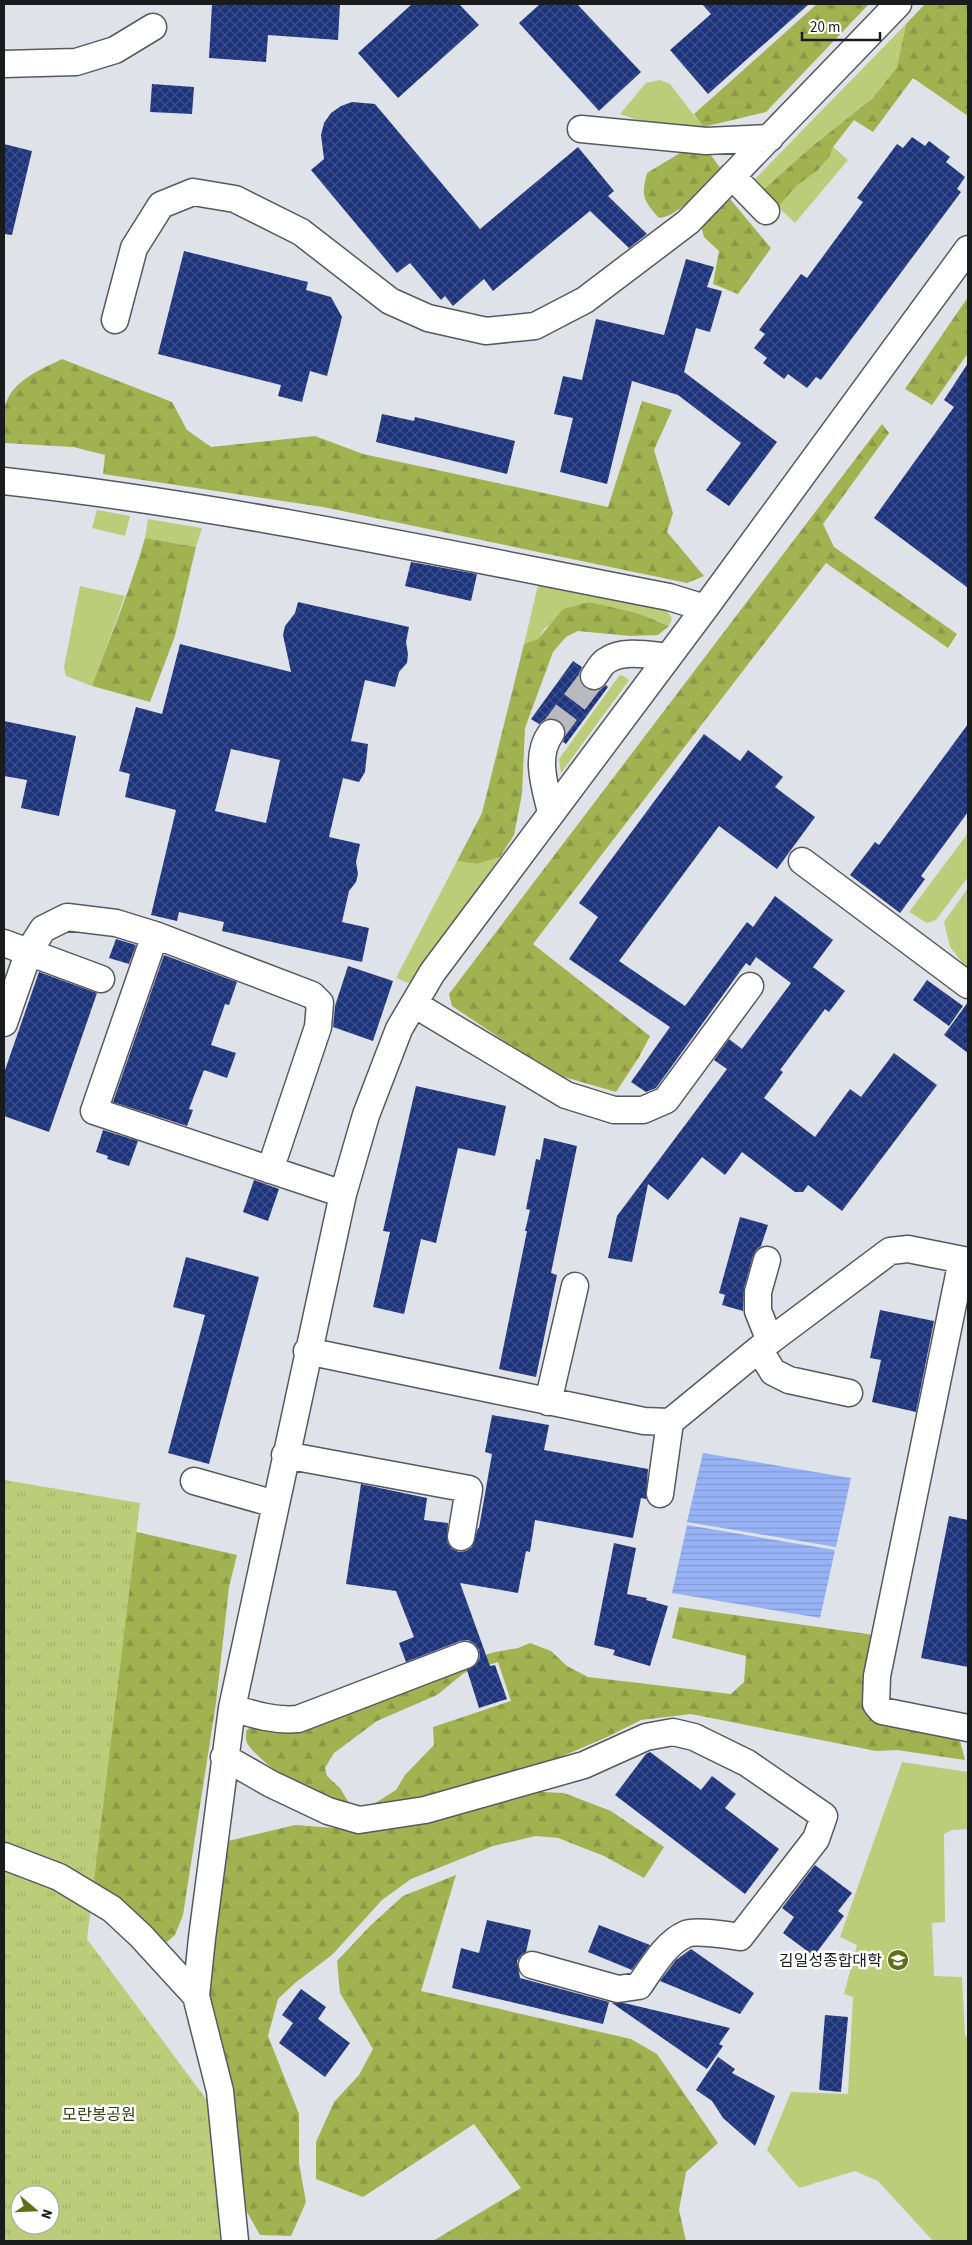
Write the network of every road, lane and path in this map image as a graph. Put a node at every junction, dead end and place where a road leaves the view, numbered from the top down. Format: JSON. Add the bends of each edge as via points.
{"nodes":[{"id":1,"x":898,"y":4,"type":"edge"},
{"id":2,"x":153,"y":27,"type":"dead end"},
{"id":3,"x":4,"y":64,"type":"edge"},
{"id":4,"x":581,"y":129,"type":"dead end"},
{"id":5,"x":770,"y":138,"type":"junction"},
{"id":6,"x":732,"y":176,"type":"junction"},
{"id":7,"x":766,"y":210,"type":"dead end"},
{"id":8,"x":968,"y":248,"type":"edge"},
{"id":9,"x":115,"y":320,"type":"dead end"},
{"id":10,"x":4,"y":481,"type":"edge"},
{"id":11,"x":705,"y":608,"type":"junction"},
{"id":12,"x":668,"y":657,"type":"junction"},
{"id":13,"x":594,"y":676,"type":"tunnel mouth"},
{"id":14,"x":552,"y":733,"type":"tunnel mouth"},
{"id":15,"x":551,"y":812,"type":"junction"},
{"id":16,"x":802,"y":861,"type":"dead end"},
{"id":17,"x":155,"y":935,"type":"junction"},
{"id":18,"x":4,"y":942,"type":"edge"},
{"id":19,"x":29,"y":951,"type":"junction"},
{"id":20,"x":101,"y":979,"type":"dead end"},
{"id":21,"x":968,"y":985,"type":"edge"},
{"id":22,"x":750,"y":986,"type":"dead end"},
{"id":23,"x":414,"y":1004,"type":"junction"},
{"id":24,"x":4,"y":1023,"type":"edge"},
{"id":25,"x":270,"y":1170,"type":"junction"},
{"id":26,"x":343,"y":1194,"type":"junction"},
{"id":27,"x":767,"y":1260,"type":"dead end"},
{"id":28,"x":965,"y":1260,"type":"edge"},
{"id":29,"x":575,"y":1286,"type":"dead end"},
{"id":30,"x":764,"y":1345,"type":"junction"},
{"id":31,"x":307,"y":1352,"type":"junction"},
{"id":32,"x":849,"y":1393,"type":"dead end"},
{"id":33,"x":548,"y":1402,"type":"junction"},
{"id":34,"x":670,"y":1422,"type":"junction"},
{"id":35,"x":285,"y":1455,"type":"junction"},
{"id":36,"x":194,"y":1481,"type":"dead end"},
{"id":37,"x":660,"y":1494,"type":"dead end"},
{"id":38,"x":275,"y":1504,"type":"junction"},
{"id":39,"x":461,"y":1537,"type":"dead end"},
{"id":40,"x":465,"y":1654,"type":"dead end"},
{"id":41,"x":232,"y":1708,"type":"junction"},
{"id":42,"x":968,"y":1728,"type":"edge"},
{"id":43,"x":224,"y":1757,"type":"junction"},
{"id":44,"x":4,"y":1856,"type":"edge"},
{"id":45,"x":532,"y":1964,"type":"dead end"},
{"id":46,"x":196,"y":1996,"type":"junction"},
{"id":47,"x":235,"y":2241,"type":"edge"}],
"edges":[{"from":1,"to":5,"type":"street"},
{"from":2,"to":3,"type":"street","via":[[115,50],[76,62]]},
{"from":4,"to":5,"type":"street","via":[[706,141]]},
{"from":5,"to":6,"type":"street"},
{"from":6,"to":7,"type":"street"},
{"from":6,"to":9,"type":"street","via":[[688,222],[585,300],[535,326],[486,331],[428,318],[390,301],[302,232],[235,199],[193,192],[161,205],[134,248]]},
{"from":8,"to":11,"type":"street"},
{"from":10,"to":11,"type":"street","via":[[103,492],[341,534],[669,597]]},
{"from":11,"to":12,"type":"street"},
{"from":12,"to":13,"type":"street","via":[[614,656],[605,661]]},
{"from":12,"to":15,"type":"street"},
{"from":14,"to":15,"type":"street","via":[[546,740],[542,773]]},
{"from":15,"to":23,"type":"street","via":[[432,973]]},
{"from":16,"to":21,"type":"street"},
{"from":17,"to":19,"type":"street","via":[[116,923],[68,917],[43,929]]},
{"from":17,"to":25,"type":"street","via":[[312,995],[320,1003],[318,1027]]},
{"from":17,"to":25,"type":"street","via":[[94,1111]]},
{"from":18,"to":19,"type":"street"},
{"from":19,"to":20,"type":"street"},
{"from":19,"to":24,"type":"street"},
{"from":22,"to":23,"type":"street","via":[[666,1100],[643,1110],[614,1110],[566,1095]]},
{"from":23,"to":26,"type":"street","via":[[399,1029],[366,1115]]},
{"from":25,"to":26,"type":"street"},
{"from":26,"to":31,"type":"street"},
{"from":27,"to":30,"type":"street","via":[[758,1292]]},
{"from":28,"to":30,"type":"street","via":[[908,1249],[890,1251]]},
{"from":28,"to":42,"type":"street","via":[[877,1676],[876,1704],[882,1711]]},
{"from":29,"to":33,"type":"street"},
{"from":30,"to":32,"type":"street","via":[[773,1372],[788,1380]]},
{"from":30,"to":34,"type":"street"},
{"from":31,"to":33,"type":"street"},
{"from":31,"to":35,"type":"street"},
{"from":33,"to":34,"type":"street","via":[[644,1421]]},
{"from":34,"to":37,"type":"street"},
{"from":35,"to":38,"type":"street"},
{"from":35,"to":39,"type":"street","via":[[469,1489]]},
{"from":36,"to":38,"type":"street"},
{"from":38,"to":41,"type":"street"},
{"from":40,"to":41,"type":"street","via":[[298,1719],[265,1718]]},
{"from":41,"to":43,"type":"street"},
{"from":43,"to":45,"type":"street","via":[[328,1811],[359,1820],[426,1810],[584,1765],[646,1737],[673,1732],[694,1737],[747,1763],[824,1816],[816,1839],[740,1937],[686,1934],[667,1949],[638,1986],[618,1989]]},
{"from":43,"to":46,"type":"street"},
{"from":44,"to":46,"type":"street","via":[[59,1877],[112,1909]]},
{"from":46,"to":47,"type":"street","via":[[220,2091]]}]}
